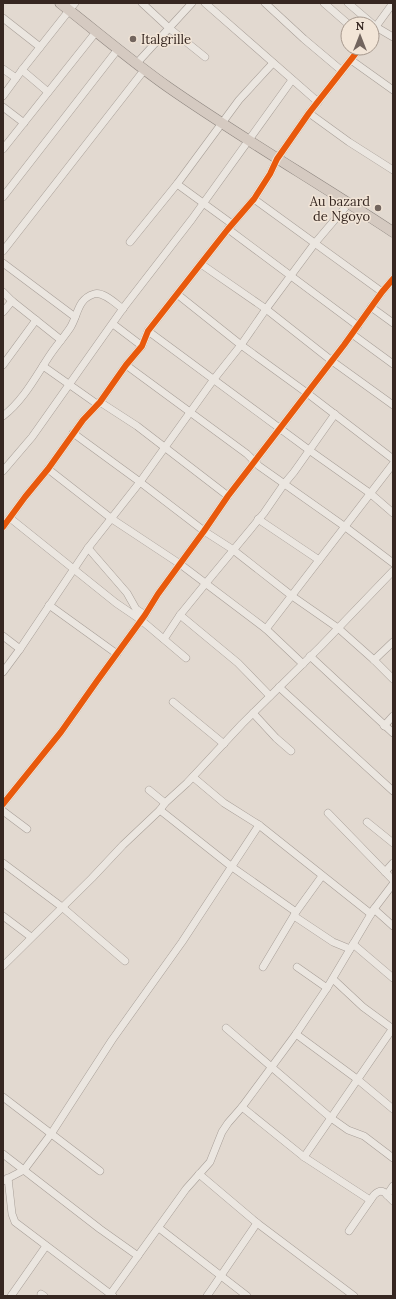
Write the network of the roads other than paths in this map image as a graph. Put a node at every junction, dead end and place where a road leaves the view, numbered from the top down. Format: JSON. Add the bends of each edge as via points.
{"nodes":[{"id":1,"x":60,"y":3,"type":"edge"},
{"id":2,"x":142,"y":3,"type":"edge"},
{"id":3,"x":192,"y":3,"type":"edge"},
{"id":4,"x":205,"y":3,"type":"edge"},
{"id":5,"x":265,"y":3,"type":"edge"},
{"id":6,"x":324,"y":3,"type":"edge"},
{"id":7,"x":348,"y":3,"type":"edge"},
{"id":8,"x":393,"y":3,"type":"edge"},
{"id":9,"x":72,"y":6,"type":"edge"},
{"id":10,"x":361,"y":16,"type":"edge"},
{"id":11,"x":340,"y":17,"type":"edge"},
{"id":12,"x":3,"y":18,"type":"edge"},
{"id":13,"x":380,"y":21,"type":"edge"},
{"id":14,"x":169,"y":28,"type":"junction"},
{"id":15,"x":96,"y":32,"type":"junction"},
{"id":16,"x":380,"y":32,"type":"edge"},
{"id":17,"x":393,"y":37,"type":"edge"},
{"id":18,"x":40,"y":47,"type":"junction"},
{"id":19,"x":118,"y":49,"type":"junction"},
{"id":20,"x":354,"y":56,"type":"edge"},
{"id":21,"x":205,"y":57,"type":"dead end"},
{"id":22,"x":351,"y":60,"type":"junction"},
{"id":23,"x":273,"y":63,"type":"junction"},
{"id":24,"x":141,"y":66,"type":"junction"},
{"id":25,"x":3,"y":69,"type":"edge"},
{"id":26,"x":22,"y":70,"type":"junction"},
{"id":27,"x":342,"y":71,"type":"junction"},
{"id":28,"x":16,"y":78,"type":"junction"},
{"id":29,"x":292,"y":80,"type":"junction"},
{"id":30,"x":393,"y":90,"type":"edge"},
{"id":31,"x":48,"y":92,"type":"junction"},
{"id":32,"x":3,"y":96,"type":"edge"},
{"id":33,"x":318,"y":102,"type":"junction"},
{"id":34,"x":3,"y":107,"type":"edge"},
{"id":35,"x":309,"y":113,"type":"junction"},
{"id":36,"x":24,"y":123,"type":"junction"},
{"id":37,"x":222,"y":124,"type":"junction"},
{"id":38,"x":249,"y":140,"type":"junction"},
{"id":39,"x":3,"y":150,"type":"edge"},
{"id":40,"x":277,"y":159,"type":"junction"},
{"id":41,"x":393,"y":170,"type":"edge"},
{"id":42,"x":177,"y":184,"type":"junction"},
{"id":43,"x":3,"y":197,"type":"edge"},
{"id":44,"x":254,"y":199,"type":"junction"},
{"id":45,"x":203,"y":203,"type":"junction"},
{"id":46,"x":349,"y":203,"type":"junction"},
{"id":47,"x":230,"y":226,"type":"junction"},
{"id":48,"x":392,"y":228,"type":"edge"},
{"id":49,"x":130,"y":242,"type":"dead end"},
{"id":50,"x":315,"y":243,"type":"junction"},
{"id":51,"x":3,"y":251,"type":"edge"},
{"id":52,"x":3,"y":263,"type":"edge"},
{"id":53,"x":201,"y":264,"type":"junction"},
{"id":54,"x":291,"y":277,"type":"junction"},
{"id":55,"x":393,"y":279,"type":"edge"},
{"id":56,"x":3,"y":292,"type":"edge"},
{"id":57,"x":382,"y":292,"type":"junction"},
{"id":58,"x":177,"y":294,"type":"junction"},
{"id":59,"x":12,"y":301,"type":"junction"},
{"id":60,"x":371,"y":307,"type":"junction"},
{"id":61,"x":123,"y":309,"type":"junction"},
{"id":62,"x":266,"y":309,"type":"junction"},
{"id":63,"x":3,"y":312,"type":"edge"},
{"id":64,"x":75,"y":317,"type":"junction"},
{"id":65,"x":36,"y":320,"type":"junction"},
{"id":66,"x":393,"y":323,"type":"edge"},
{"id":67,"x":113,"y":324,"type":"junction"},
{"id":68,"x":358,"y":326,"type":"junction"},
{"id":69,"x":148,"y":330,"type":"junction"},
{"id":70,"x":352,"y":334,"type":"junction"},
{"id":71,"x":61,"y":340,"type":"junction"},
{"id":72,"x":142,"y":346,"type":"junction"},
{"id":73,"x":241,"y":346,"type":"junction"},
{"id":74,"x":332,"y":361,"type":"junction"},
{"id":75,"x":393,"y":364,"type":"edge"},
{"id":76,"x":3,"y":365,"type":"edge"},
{"id":77,"x":126,"y":365,"type":"junction"},
{"id":78,"x":43,"y":366,"type":"junction"},
{"id":79,"x":214,"y":379,"type":"junction"},
{"id":80,"x":70,"y":385,"type":"junction"},
{"id":81,"x":307,"y":393,"type":"junction"},
{"id":82,"x":98,"y":403,"type":"junction"},
{"id":83,"x":393,"y":406,"type":"edge"},
{"id":84,"x":190,"y":412,"type":"junction"},
{"id":85,"x":334,"y":414,"type":"junction"},
{"id":86,"x":3,"y":416,"type":"edge"},
{"id":87,"x":280,"y":428,"type":"junction"},
{"id":88,"x":73,"y":433,"type":"junction"},
{"id":89,"x":165,"y":447,"type":"junction"},
{"id":90,"x":309,"y":450,"type":"junction"},
{"id":91,"x":393,"y":459,"type":"edge"},
{"id":92,"x":255,"y":462,"type":"junction"},
{"id":93,"x":393,"y":464,"type":"edge"},
{"id":94,"x":48,"y":469,"type":"junction"},
{"id":95,"x":3,"y":471,"type":"edge"},
{"id":96,"x":140,"y":482,"type":"junction"},
{"id":97,"x":284,"y":484,"type":"junction"},
{"id":98,"x":371,"y":494,"type":"junction"},
{"id":99,"x":228,"y":496,"type":"junction"},
{"id":100,"x":393,"y":513,"type":"edge"},
{"id":101,"x":10,"y":518,"type":"junction"},
{"id":102,"x":112,"y":518,"type":"junction"},
{"id":103,"x":258,"y":519,"type":"junction"},
{"id":104,"x":4,"y":525,"type":"edge"},
{"id":105,"x":344,"y":526,"type":"junction"},
{"id":106,"x":204,"y":531,"type":"junction"},
{"id":107,"x":88,"y":548,"type":"junction"},
{"id":108,"x":232,"y":549,"type":"junction"},
{"id":109,"x":319,"y":560,"type":"junction"},
{"id":110,"x":393,"y":563,"type":"edge"},
{"id":111,"x":180,"y":564,"type":"junction"},
{"id":112,"x":74,"y":569,"type":"junction"},
{"id":113,"x":393,"y":571,"type":"edge"},
{"id":114,"x":206,"y":583,"type":"junction"},
{"id":115,"x":292,"y":596,"type":"junction"},
{"id":116,"x":50,"y":605,"type":"junction"},
{"id":117,"x":180,"y":615,"type":"junction"},
{"id":118,"x":143,"y":618,"type":"junction"},
{"id":119,"x":338,"y":628,"type":"junction"},
{"id":120,"x":266,"y":629,"type":"junction"},
{"id":121,"x":3,"y":636,"type":"edge"},
{"id":122,"x":164,"y":639,"type":"junction"},
{"id":123,"x":393,"y":642,"type":"edge"},
{"id":124,"x":20,"y":649,"type":"junction"},
{"id":125,"x":117,"y":654,"type":"junction"},
{"id":126,"x":310,"y":656,"type":"junction"},
{"id":127,"x":186,"y":658,"type":"dead end"},
{"id":128,"x":374,"y":660,"type":"junction"},
{"id":129,"x":303,"y":664,"type":"junction"},
{"id":130,"x":3,"y":672,"type":"edge"},
{"id":131,"x":393,"y":679,"type":"edge"},
{"id":132,"x":279,"y":687,"type":"junction"},
{"id":133,"x":270,"y":696,"type":"junction"},
{"id":134,"x":173,"y":702,"type":"dead end"},
{"id":135,"x":253,"y":713,"type":"junction"},
{"id":136,"x":393,"y":716,"type":"edge"},
{"id":137,"x":384,"y":726,"type":"junction"},
{"id":138,"x":393,"y":734,"type":"edge"},
{"id":139,"x":224,"y":744,"type":"junction"},
{"id":140,"x":291,"y":751,"type":"dead end"},
{"id":141,"x":193,"y":777,"type":"junction"},
{"id":142,"x":149,"y":790,"type":"dead end"},
{"id":143,"x":393,"y":791,"type":"edge"},
{"id":144,"x":165,"y":803,"type":"junction"},
{"id":145,"x":3,"y":804,"type":"edge"},
{"id":146,"x":160,"y":810,"type":"junction"},
{"id":147,"x":3,"y":811,"type":"edge"},
{"id":148,"x":328,"y":813,"type":"dead end"},
{"id":149,"x":367,"y":822,"type":"dead end"},
{"id":150,"x":259,"y":825,"type":"junction"},
{"id":151,"x":26,"y":830,"type":"dead end"},
{"id":152,"x":393,"y":843,"type":"edge"},
{"id":153,"x":3,"y":863,"type":"edge"},
{"id":154,"x":393,"y":863,"type":"edge"},
{"id":155,"x":232,"y":867,"type":"junction"},
{"id":156,"x":385,"y":872,"type":"junction"},
{"id":157,"x":322,"y":876,"type":"junction"},
{"id":158,"x":393,"y":880,"type":"edge"},
{"id":159,"x":393,"y":884,"type":"edge"},
{"id":160,"x":62,"y":908,"type":"junction"},
{"id":161,"x":373,"y":911,"type":"junction"},
{"id":162,"x":295,"y":914,"type":"junction"},
{"id":163,"x":3,"y":916,"type":"edge"},
{"id":164,"x":393,"y":926,"type":"edge"},
{"id":165,"x":30,"y":937,"type":"junction"},
{"id":166,"x":351,"y":946,"type":"junction"},
{"id":167,"x":125,"y":961,"type":"dead end"},
{"id":168,"x":3,"y":966,"type":"edge"},
{"id":169,"x":263,"y":967,"type":"dead end"},
{"id":170,"x":297,"y":967,"type":"dead end"},
{"id":171,"x":393,"y":978,"type":"edge"},
{"id":172,"x":333,"y":979,"type":"junction"},
{"id":173,"x":327,"y":988,"type":"junction"},
{"id":174,"x":226,"y":1028,"type":"dead end"},
{"id":175,"x":393,"y":1029,"type":"edge"},
{"id":176,"x":296,"y":1034,"type":"junction"},
{"id":177,"x":271,"y":1067,"type":"junction"},
{"id":178,"x":357,"y":1079,"type":"junction"},
{"id":179,"x":3,"y":1097,"type":"edge"},
{"id":180,"x":242,"y":1107,"type":"junction"},
{"id":181,"x":393,"y":1109,"type":"edge"},
{"id":182,"x":331,"y":1118,"type":"junction"},
{"id":183,"x":51,"y":1134,"type":"junction"},
{"id":184,"x":3,"y":1154,"type":"edge"},
{"id":185,"x":304,"y":1157,"type":"junction"},
{"id":186,"x":393,"y":1158,"type":"edge"},
{"id":187,"x":24,"y":1170,"type":"junction"},
{"id":188,"x":100,"y":1171,"type":"dead end"},
{"id":189,"x":199,"y":1174,"type":"junction"},
{"id":190,"x":6,"y":1180,"type":"edge"},
{"id":191,"x":393,"y":1186,"type":"edge"},
{"id":192,"x":387,"y":1195,"type":"junction"},
{"id":193,"x":370,"y":1200,"type":"junction"},
{"id":194,"x":393,"y":1201,"type":"edge"},
{"id":195,"x":257,"y":1223,"type":"junction"},
{"id":196,"x":159,"y":1228,"type":"junction"},
{"id":197,"x":349,"y":1231,"type":"dead end"},
{"id":198,"x":46,"y":1246,"type":"junction"},
{"id":199,"x":138,"y":1256,"type":"junction"},
{"id":200,"x":220,"y":1277,"type":"junction"},
{"id":201,"x":111,"y":1295,"type":"edge"},
{"id":202,"x":11,"y":1296,"type":"edge"},
{"id":203,"x":207,"y":1296,"type":"edge"},
{"id":204,"x":247,"y":1296,"type":"edge"},
{"id":205,"x":354,"y":1296,"type":"edge"}],
"edges":[{"from":1,"to":9,"type":"highway"},
{"from":2,"to":14,"type":"street"},
{"from":3,"to":14,"type":"street"},
{"from":4,"to":23,"type":"street"},
{"from":5,"to":27,"type":"street"},
{"from":6,"to":11,"type":"street"},
{"from":7,"to":10,"type":"street"},
{"from":8,"to":13,"type":"street"},
{"from":9,"to":15,"type":"highway"},
{"from":9,"to":18,"type":"street"},
{"from":12,"to":18,"type":"street"},
{"from":14,"to":21,"type":"street"},
{"from":14,"to":24,"type":"street"},
{"from":15,"to":19,"type":"highway"},
{"from":15,"to":31,"type":"street"},
{"from":16,"to":17,"type":"street"},
{"from":18,"to":26,"type":"street"},
{"from":19,"to":24,"type":"highway"},
{"from":19,"to":43,"type":"street"},
{"from":20,"to":22,"type":"street"},
{"from":22,"to":27,"type":"street"},
{"from":22,"to":30,"type":"street"},
{"from":23,"to":29,"type":"street"},
{"from":23,"to":37,"type":"street","via":[[239,100]]},
{"from":24,"to":37,"type":"highway"},
{"from":24,"to":51,"type":"street"},
{"from":25,"to":28,"type":"street"},
{"from":26,"to":28,"type":"street"},
{"from":26,"to":31,"type":"street"},
{"from":27,"to":33,"type":"street"},
{"from":28,"to":32,"type":"street"},
{"from":29,"to":33,"type":"street"},
{"from":29,"to":38,"type":"street"},
{"from":31,"to":36,"type":"street"},
{"from":33,"to":35,"type":"street"},
{"from":34,"to":36,"type":"street"},
{"from":35,"to":40,"type":"street"},
{"from":35,"to":41,"type":"street"},
{"from":36,"to":39,"type":"street"},
{"from":37,"to":38,"type":"highway"},
{"from":37,"to":42,"type":"street"},
{"from":38,"to":40,"type":"highway"},
{"from":38,"to":45,"type":"street"},
{"from":40,"to":44,"type":"street"},
{"from":40,"to":46,"type":"highway"},
{"from":42,"to":45,"type":"street"},
{"from":42,"to":49,"type":"street"},
{"from":44,"to":47,"type":"street"},
{"from":44,"to":50,"type":"street"},
{"from":45,"to":47,"type":"street"},
{"from":45,"to":61,"type":"street"},
{"from":46,"to":48,"type":"highway"},
{"from":46,"to":50,"type":"street"},
{"from":47,"to":53,"type":"street"},
{"from":47,"to":54,"type":"street"},
{"from":50,"to":54,"type":"street"},
{"from":50,"to":57,"type":"street"},
{"from":52,"to":64,"type":"street"},
{"from":53,"to":58,"type":"street"},
{"from":53,"to":62,"type":"street"},
{"from":54,"to":62,"type":"street"},
{"from":54,"to":68,"type":"street"},
{"from":55,"to":57,"type":"street"},
{"from":56,"to":59,"type":"street"},
{"from":57,"to":60,"type":"street"},
{"from":58,"to":69,"type":"street"},
{"from":58,"to":73,"type":"street"},
{"from":59,"to":63,"type":"street"},
{"from":59,"to":65,"type":"street"},
{"from":60,"to":66,"type":"street"},
{"from":60,"to":68,"type":"street"},
{"from":61,"to":64,"type":"street","via":[[101,294],[93,294],[82,302]]},
{"from":61,"to":67,"type":"street"},
{"from":62,"to":73,"type":"street"},
{"from":62,"to":74,"type":"street"},
{"from":64,"to":71,"type":"street"},
{"from":65,"to":71,"type":"street"},
{"from":65,"to":76,"type":"street"},
{"from":67,"to":72,"type":"street"},
{"from":67,"to":80,"type":"street"},
{"from":68,"to":70,"type":"street"},
{"from":69,"to":72,"type":"street"},
{"from":69,"to":79,"type":"street"},
{"from":70,"to":74,"type":"street"},
{"from":70,"to":75,"type":"street"},
{"from":71,"to":78,"type":"street"},
{"from":72,"to":77,"type":"street"},
{"from":73,"to":79,"type":"street"},
{"from":73,"to":81,"type":"street"},
{"from":74,"to":81,"type":"street"},
{"from":74,"to":83,"type":"street"},
{"from":77,"to":82,"type":"street"},
{"from":77,"to":84,"type":"street"},
{"from":78,"to":80,"type":"street"},
{"from":78,"to":86,"type":"street","via":[[21,398]]},
{"from":79,"to":84,"type":"street"},
{"from":79,"to":87,"type":"street"},
{"from":80,"to":82,"type":"street"},
{"from":80,"to":95,"type":"street"},
{"from":81,"to":85,"type":"street"},
{"from":81,"to":87,"type":"street"},
{"from":82,"to":88,"type":"street"},
{"from":82,"to":89,"type":"street","via":[[137,426]]},
{"from":84,"to":89,"type":"street"},
{"from":84,"to":92,"type":"street"},
{"from":85,"to":90,"type":"street"},
{"from":85,"to":91,"type":"street"},
{"from":87,"to":90,"type":"street"},
{"from":87,"to":92,"type":"street"},
{"from":88,"to":94,"type":"street"},
{"from":88,"to":96,"type":"street"},
{"from":89,"to":96,"type":"street"},
{"from":89,"to":99,"type":"street"},
{"from":90,"to":97,"type":"street"},
{"from":90,"to":98,"type":"street"},
{"from":92,"to":97,"type":"street"},
{"from":92,"to":99,"type":"street"},
{"from":93,"to":98,"type":"street"},
{"from":94,"to":101,"type":"street"},
{"from":94,"to":102,"type":"street"},
{"from":96,"to":102,"type":"street"},
{"from":96,"to":106,"type":"street"},
{"from":97,"to":103,"type":"street"},
{"from":97,"to":105,"type":"street"},
{"from":98,"to":100,"type":"street"},
{"from":98,"to":105,"type":"street"},
{"from":99,"to":106,"type":"street"},
{"from":101,"to":104,"type":"street"},
{"from":101,"to":112,"type":"street"},
{"from":102,"to":107,"type":"street"},
{"from":102,"to":111,"type":"street"},
{"from":103,"to":108,"type":"street"},
{"from":103,"to":109,"type":"street"},
{"from":105,"to":109,"type":"street"},
{"from":105,"to":110,"type":"street"},
{"from":106,"to":108,"type":"street"},
{"from":106,"to":111,"type":"street"},
{"from":107,"to":112,"type":"street"},
{"from":107,"to":118,"type":"street","via":[[127,593]]},
{"from":108,"to":114,"type":"street"},
{"from":108,"to":115,"type":"street"},
{"from":109,"to":115,"type":"street"},
{"from":111,"to":114,"type":"street"},
{"from":111,"to":118,"type":"street"},
{"from":112,"to":116,"type":"street"},
{"from":112,"to":118,"type":"street","via":[[116,603]]},
{"from":113,"to":119,"type":"street"},
{"from":114,"to":117,"type":"street"},
{"from":114,"to":120,"type":"street"},
{"from":115,"to":119,"type":"street"},
{"from":115,"to":120,"type":"street"},
{"from":116,"to":124,"type":"street"},
{"from":116,"to":125,"type":"street"},
{"from":117,"to":122,"type":"street"},
{"from":117,"to":133,"type":"street","via":[[238,664]]},
{"from":118,"to":122,"type":"street"},
{"from":118,"to":125,"type":"street"},
{"from":119,"to":126,"type":"street"},
{"from":119,"to":128,"type":"street"},
{"from":120,"to":129,"type":"street"},
{"from":121,"to":124,"type":"street"},
{"from":122,"to":127,"type":"street"},
{"from":123,"to":128,"type":"street"},
{"from":124,"to":130,"type":"street"},
{"from":125,"to":145,"type":"street","via":[[45,753]]},
{"from":126,"to":129,"type":"street"},
{"from":126,"to":137,"type":"street"},
{"from":128,"to":131,"type":"street"},
{"from":129,"to":132,"type":"street"},
{"from":132,"to":133,"type":"street"},
{"from":132,"to":143,"type":"street"},
{"from":133,"to":135,"type":"street"},
{"from":134,"to":139,"type":"street"},
{"from":135,"to":139,"type":"street"},
{"from":135,"to":140,"type":"street"},
{"from":136,"to":137,"type":"street"},
{"from":137,"to":138,"type":"street"},
{"from":139,"to":141,"type":"street"},
{"from":141,"to":144,"type":"street"},
{"from":141,"to":150,"type":"street","via":[[224,803]]},
{"from":142,"to":144,"type":"street"},
{"from":144,"to":146,"type":"street"},
{"from":146,"to":155,"type":"street"},
{"from":146,"to":160,"type":"street"},
{"from":147,"to":151,"type":"street"},
{"from":148,"to":156,"type":"street"},
{"from":149,"to":152,"type":"street"},
{"from":150,"to":155,"type":"street"},
{"from":150,"to":157,"type":"street"},
{"from":153,"to":160,"type":"street"},
{"from":154,"to":156,"type":"street"},
{"from":155,"to":162,"type":"street"},
{"from":155,"to":183,"type":"street","via":[[112,1040]]},
{"from":156,"to":158,"type":"street"},
{"from":157,"to":161,"type":"street"},
{"from":157,"to":162,"type":"street"},
{"from":159,"to":161,"type":"street"},
{"from":160,"to":165,"type":"street"},
{"from":160,"to":167,"type":"street"},
{"from":161,"to":164,"type":"street"},
{"from":161,"to":166,"type":"street"},
{"from":162,"to":166,"type":"street","via":[[333,942]]},
{"from":162,"to":169,"type":"street"},
{"from":163,"to":165,"type":"street"},
{"from":165,"to":168,"type":"street"},
{"from":166,"to":171,"type":"street"},
{"from":166,"to":172,"type":"street"},
{"from":170,"to":173,"type":"street"},
{"from":172,"to":173,"type":"street"},
{"from":172,"to":175,"type":"street"},
{"from":173,"to":176,"type":"street"},
{"from":174,"to":177,"type":"street"},
{"from":175,"to":178,"type":"street"},
{"from":176,"to":177,"type":"street"},
{"from":176,"to":178,"type":"street"},
{"from":177,"to":180,"type":"street"},
{"from":177,"to":182,"type":"street"},
{"from":178,"to":181,"type":"street"},
{"from":178,"to":182,"type":"street"},
{"from":179,"to":183,"type":"street"},
{"from":180,"to":185,"type":"street"},
{"from":180,"to":189,"type":"street","via":[[228,1122],[210,1162]]},
{"from":182,"to":185,"type":"street"},
{"from":182,"to":186,"type":"street","via":[[348,1130],[364,1136]]},
{"from":183,"to":187,"type":"street"},
{"from":183,"to":188,"type":"street"},
{"from":184,"to":187,"type":"street"},
{"from":185,"to":193,"type":"street"},
{"from":187,"to":190,"type":"street"},
{"from":187,"to":199,"type":"street"},
{"from":189,"to":195,"type":"street"},
{"from":189,"to":196,"type":"street"},
{"from":190,"to":198,"type":"street","via":[[13,1219]]},
{"from":191,"to":192,"type":"street"},
{"from":192,"to":193,"type":"street","via":[[379,1191]]},
{"from":192,"to":194,"type":"street"},
{"from":193,"to":197,"type":"street"},
{"from":195,"to":200,"type":"street"},
{"from":195,"to":205,"type":"street"},
{"from":196,"to":199,"type":"street"},
{"from":196,"to":200,"type":"street"},
{"from":198,"to":201,"type":"street"},
{"from":198,"to":202,"type":"street"},
{"from":199,"to":201,"type":"street"},
{"from":200,"to":203,"type":"street"},
{"from":200,"to":204,"type":"street"}]}
